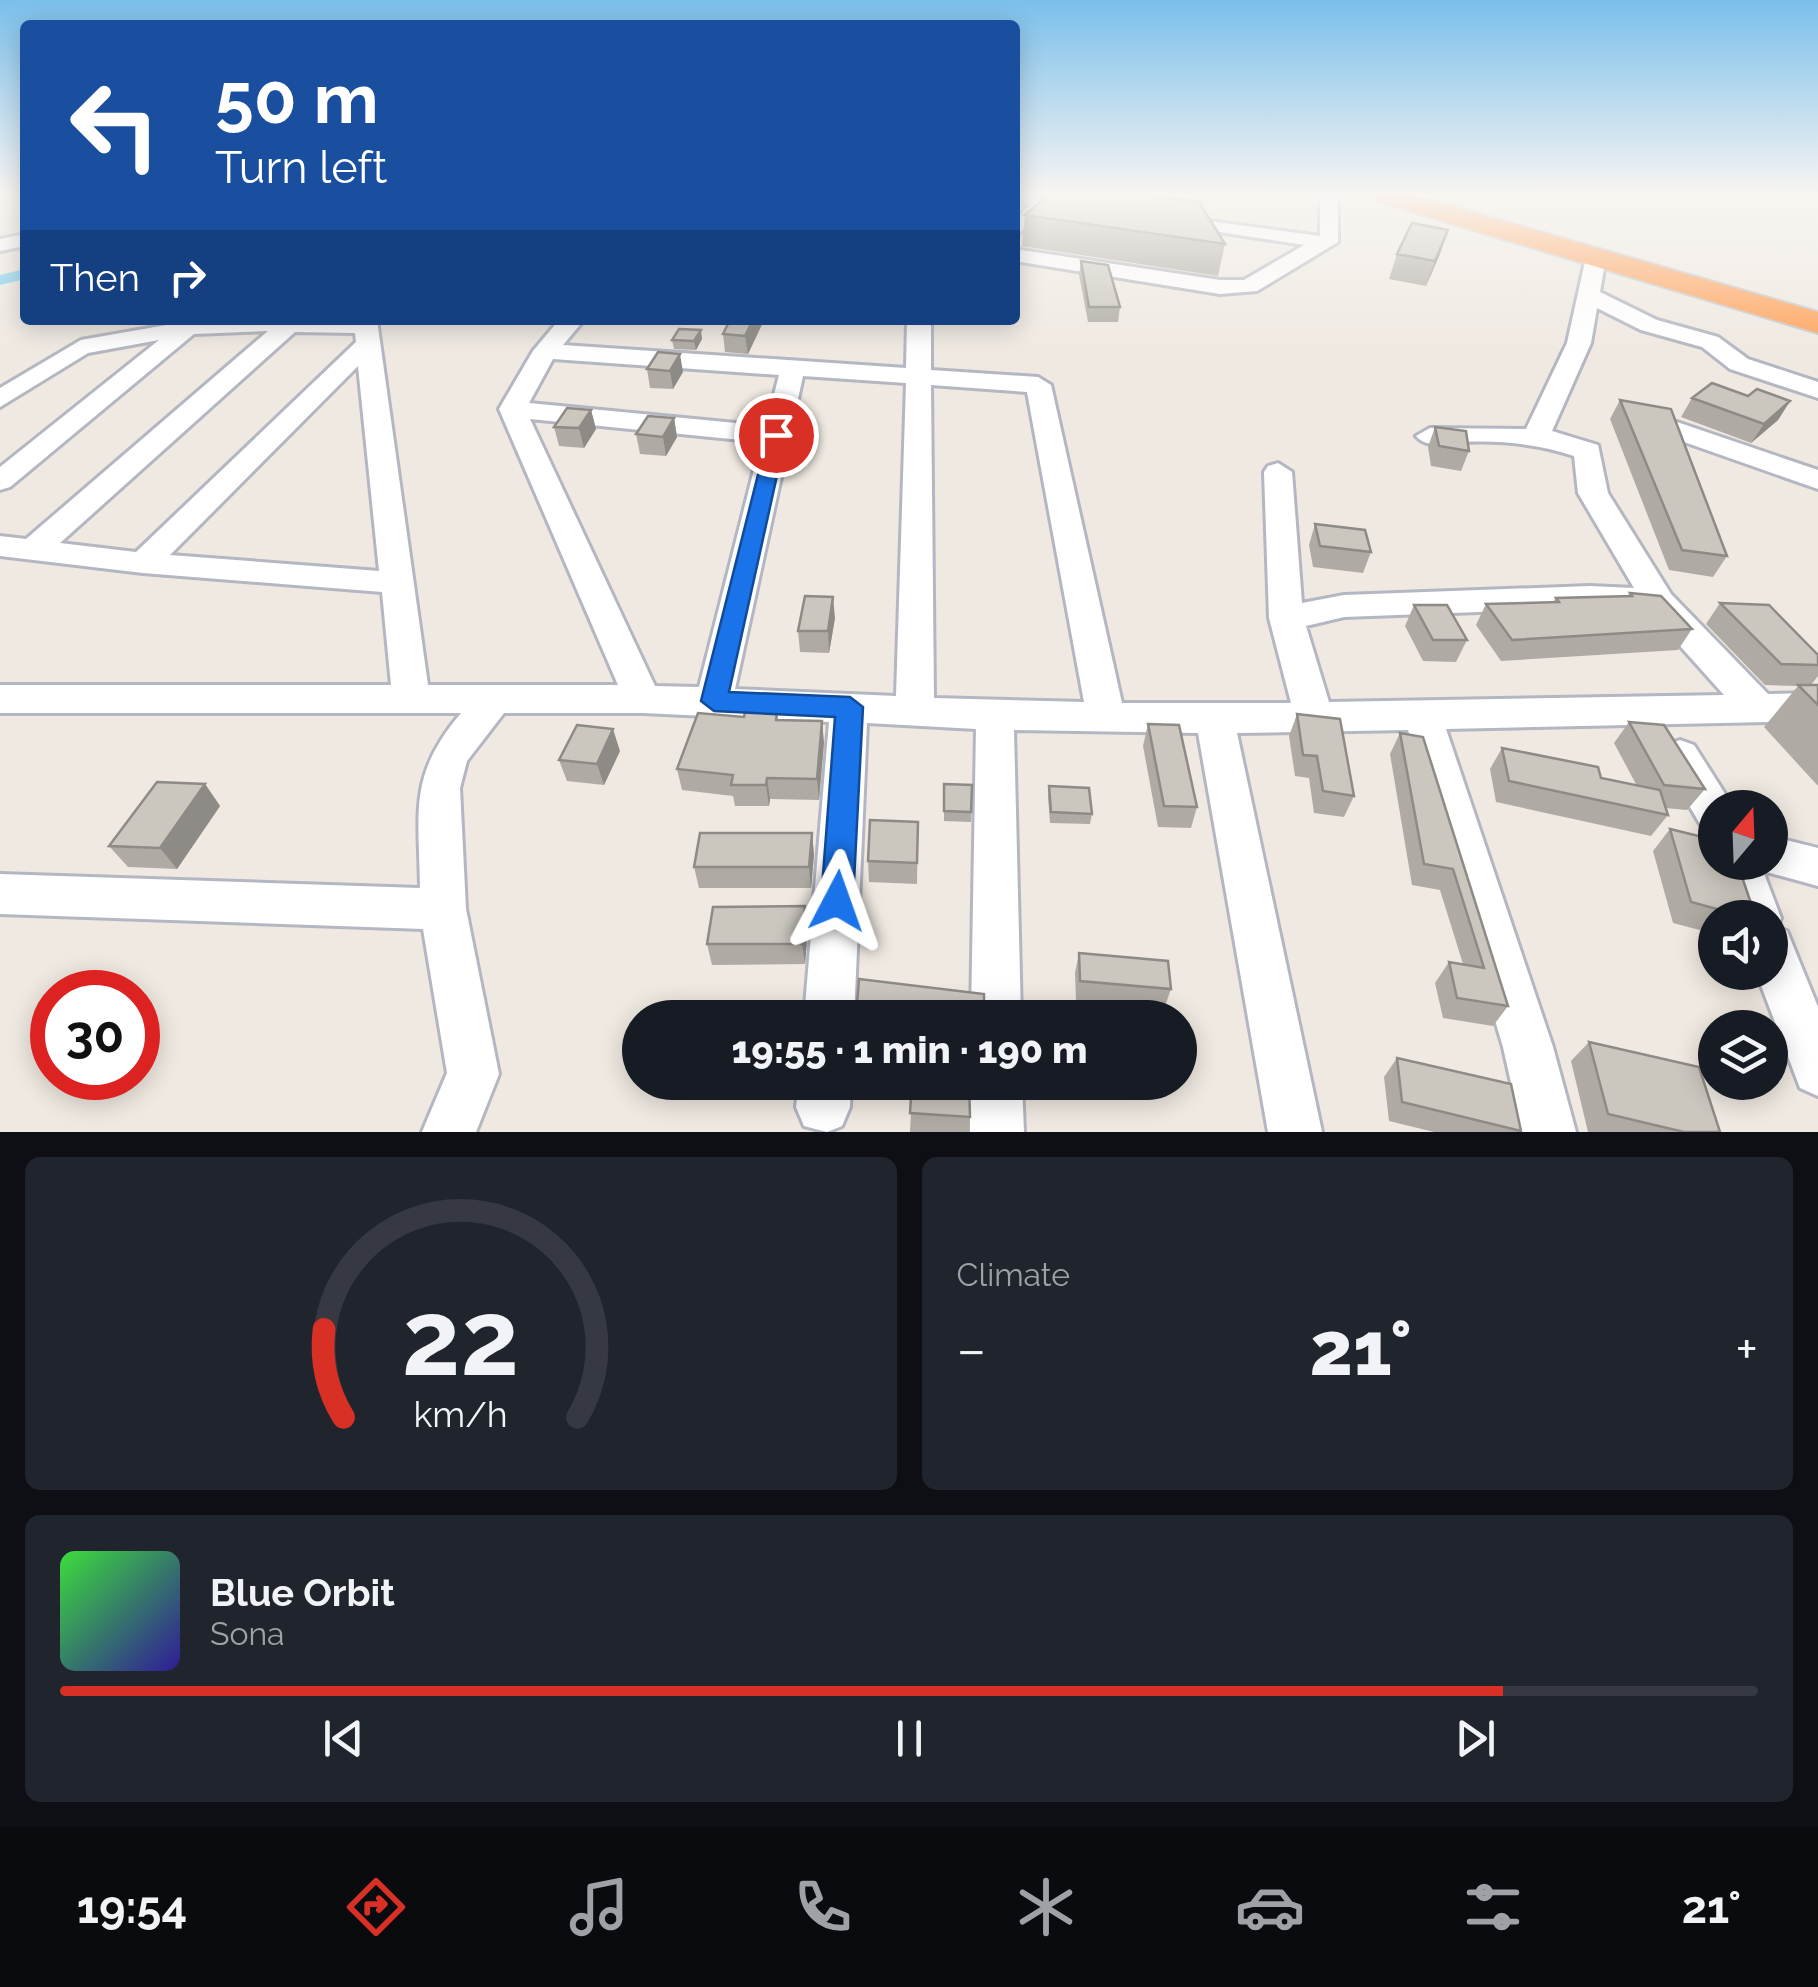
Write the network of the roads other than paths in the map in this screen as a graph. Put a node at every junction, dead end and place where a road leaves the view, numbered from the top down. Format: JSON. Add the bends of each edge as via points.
{"nodes":[{"id":1,"x":1315,"y":248,"type":"edge"},
{"id":2,"x":1562,"y":248,"type":"edge"},
{"id":3,"x":1599,"y":248,"type":"edge"},
{"id":4,"x":1020,"y":256,"type":"edge"},
{"id":5,"x":1596,"y":258,"type":"junction"},
{"id":6,"x":1586,"y":293,"type":"junction"},
{"id":7,"x":1818,"y":313,"type":"edge"},
{"id":8,"x":1818,"y":323,"type":"edge"},
{"id":9,"x":208,"y":325,"type":"edge"},
{"id":10,"x":289,"y":325,"type":"edge"},
{"id":11,"x":303,"y":325,"type":"edge"},
{"id":12,"x":568,"y":325,"type":"edge"},
{"id":13,"x":919,"y":325,"type":"edge"},
{"id":14,"x":188,"y":328,"type":"junction"},
{"id":15,"x":366,"y":330,"type":"edge"},
{"id":16,"x":545,"y":351,"type":"junction"},
{"id":17,"x":793,"y":367,"type":"junction"},
{"id":18,"x":916,"y":375,"type":"junction"},
{"id":19,"x":1818,"y":390,"type":"edge"},
{"id":20,"x":0,"y":398,"type":"edge"},
{"id":21,"x":512,"y":409,"type":"junction"},
{"id":22,"x":1677,"y":430,"type":"edge"},
{"id":23,"x":776,"y":435,"type":"junction"},
{"id":24,"x":1430,"y":436,"type":"dead end"},
{"id":25,"x":1540,"y":438,"type":"junction"},
{"id":26,"x":1278,"y":472,"type":"dead end"},
{"id":27,"x":1818,"y":480,"type":"edge"},
{"id":28,"x":0,"y":481,"type":"edge"},
{"id":29,"x":16,"y":549,"type":"edge"},
{"id":30,"x":143,"y":563,"type":"junction"},
{"id":31,"x":398,"y":583,"type":"junction"},
{"id":32,"x":1659,"y":602,"type":"junction"},
{"id":33,"x":1286,"y":618,"type":"junction"},
{"id":34,"x":412,"y":696,"type":"junction"},
{"id":35,"x":496,"y":697,"type":"junction"},
{"id":36,"x":0,"y":699,"type":"edge"},
{"id":37,"x":643,"y":699,"type":"junction"},
{"id":38,"x":714,"y":701,"type":"junction"},
{"id":39,"x":850,"y":707,"type":"junction"},
{"id":40,"x":1818,"y":707,"type":"edge"},
{"id":41,"x":1760,"y":709,"type":"junction"},
{"id":42,"x":1651,"y":710,"type":"junction"},
{"id":43,"x":915,"y":711,"type":"junction"},
{"id":44,"x":1422,"y":712,"type":"junction"},
{"id":45,"x":995,"y":715,"type":"junction"},
{"id":46,"x":1106,"y":716,"type":"junction"},
{"id":47,"x":1314,"y":716,"type":"junction"},
{"id":48,"x":1214,"y":719,"type":"junction"},
{"id":49,"x":1701,"y":790,"type":"edge"},
{"id":50,"x":1788,"y":860,"type":"edge"},
{"id":51,"x":1818,"y":867,"type":"edge"},
{"id":52,"x":0,"y":894,"type":"edge"},
{"id":53,"x":443,"y":909,"type":"junction"},
{"id":54,"x":1787,"y":990,"type":"edge"},
{"id":55,"x":830,"y":1000,"type":"edge"},
{"id":56,"x":996,"y":1000,"type":"edge"},
{"id":57,"x":1818,"y":1070,"type":"edge"},
{"id":58,"x":996,"y":1100,"type":"edge"},
{"id":59,"x":449,"y":1132,"type":"edge"},
{"id":60,"x":996,"y":1132,"type":"edge"},
{"id":61,"x":1296,"y":1132,"type":"edge"},
{"id":62,"x":1549,"y":1132,"type":"edge"}],
"edges":[{"from":1,"to":4,"type":"street","via":[[1240,288]]},
{"from":2,"to":5,"type":"highway"},
{"from":3,"to":7,"type":"highway"},
{"from":5,"to":6,"type":"street"},
{"from":5,"to":8,"type":"highway"},
{"from":6,"to":19,"type":"street","via":[[1649,324],[1710,342],[1739,364]]},
{"from":6,"to":25,"type":"street","via":[[1579,343],[1536,431]]},
{"from":9,"to":14,"type":"street"},
{"from":10,"to":29,"type":"street"},
{"from":11,"to":15,"type":"street"},
{"from":12,"to":16,"type":"street"},
{"from":13,"to":18,"type":"street"},
{"from":14,"to":20,"type":"street","via":[[75,349]]},
{"from":14,"to":28,"type":"street"},
{"from":15,"to":30,"type":"street"},
{"from":15,"to":31,"type":"street"},
{"from":16,"to":17,"type":"street"},
{"from":16,"to":21,"type":"street"},
{"from":17,"to":18,"type":"street"},
{"from":17,"to":23,"type":"street"},
{"from":18,"to":43,"type":"street"},
{"from":18,"to":46,"type":"street","via":[[1042,388]]},
{"from":21,"to":23,"type":"street"},
{"from":21,"to":37,"type":"street"},
{"from":22,"to":27,"type":"street"},
{"from":23,"to":38,"type":"street"},
{"from":24,"to":25,"type":"street"},
{"from":25,"to":32,"type":"street","via":[[1588,451],[1593,493]]},
{"from":26,"to":33,"type":"street"},
{"from":29,"to":30,"type":"street"},
{"from":30,"to":31,"type":"street"},
{"from":31,"to":34,"type":"street"},
{"from":32,"to":33,"type":"street","via":[[1590,597],[1344,606]]},
{"from":32,"to":41,"type":"street"},
{"from":33,"to":47,"type":"street"},
{"from":34,"to":35,"type":"street"},
{"from":34,"to":36,"type":"street"},
{"from":35,"to":37,"type":"street"},
{"from":35,"to":53,"type":"street","via":[[440,776]]},
{"from":37,"to":38,"type":"street"},
{"from":38,"to":39,"type":"street"},
{"from":39,"to":43,"type":"street"},
{"from":39,"to":55,"type":"street"},
{"from":40,"to":41,"type":"street"},
{"from":41,"to":42,"type":"street"},
{"from":42,"to":44,"type":"street"},
{"from":42,"to":49,"type":"street"},
{"from":43,"to":45,"type":"street"},
{"from":44,"to":47,"type":"street"},
{"from":44,"to":62,"type":"street"},
{"from":45,"to":46,"type":"street"},
{"from":45,"to":56,"type":"street"},
{"from":46,"to":48,"type":"street"},
{"from":47,"to":48,"type":"street"},
{"from":48,"to":61,"type":"street"},
{"from":50,"to":51,"type":"street"},
{"from":52,"to":53,"type":"street"},
{"from":53,"to":59,"type":"street","via":[[473,1074]]},
{"from":54,"to":57,"type":"street"},
{"from":58,"to":60,"type":"street"}]}
